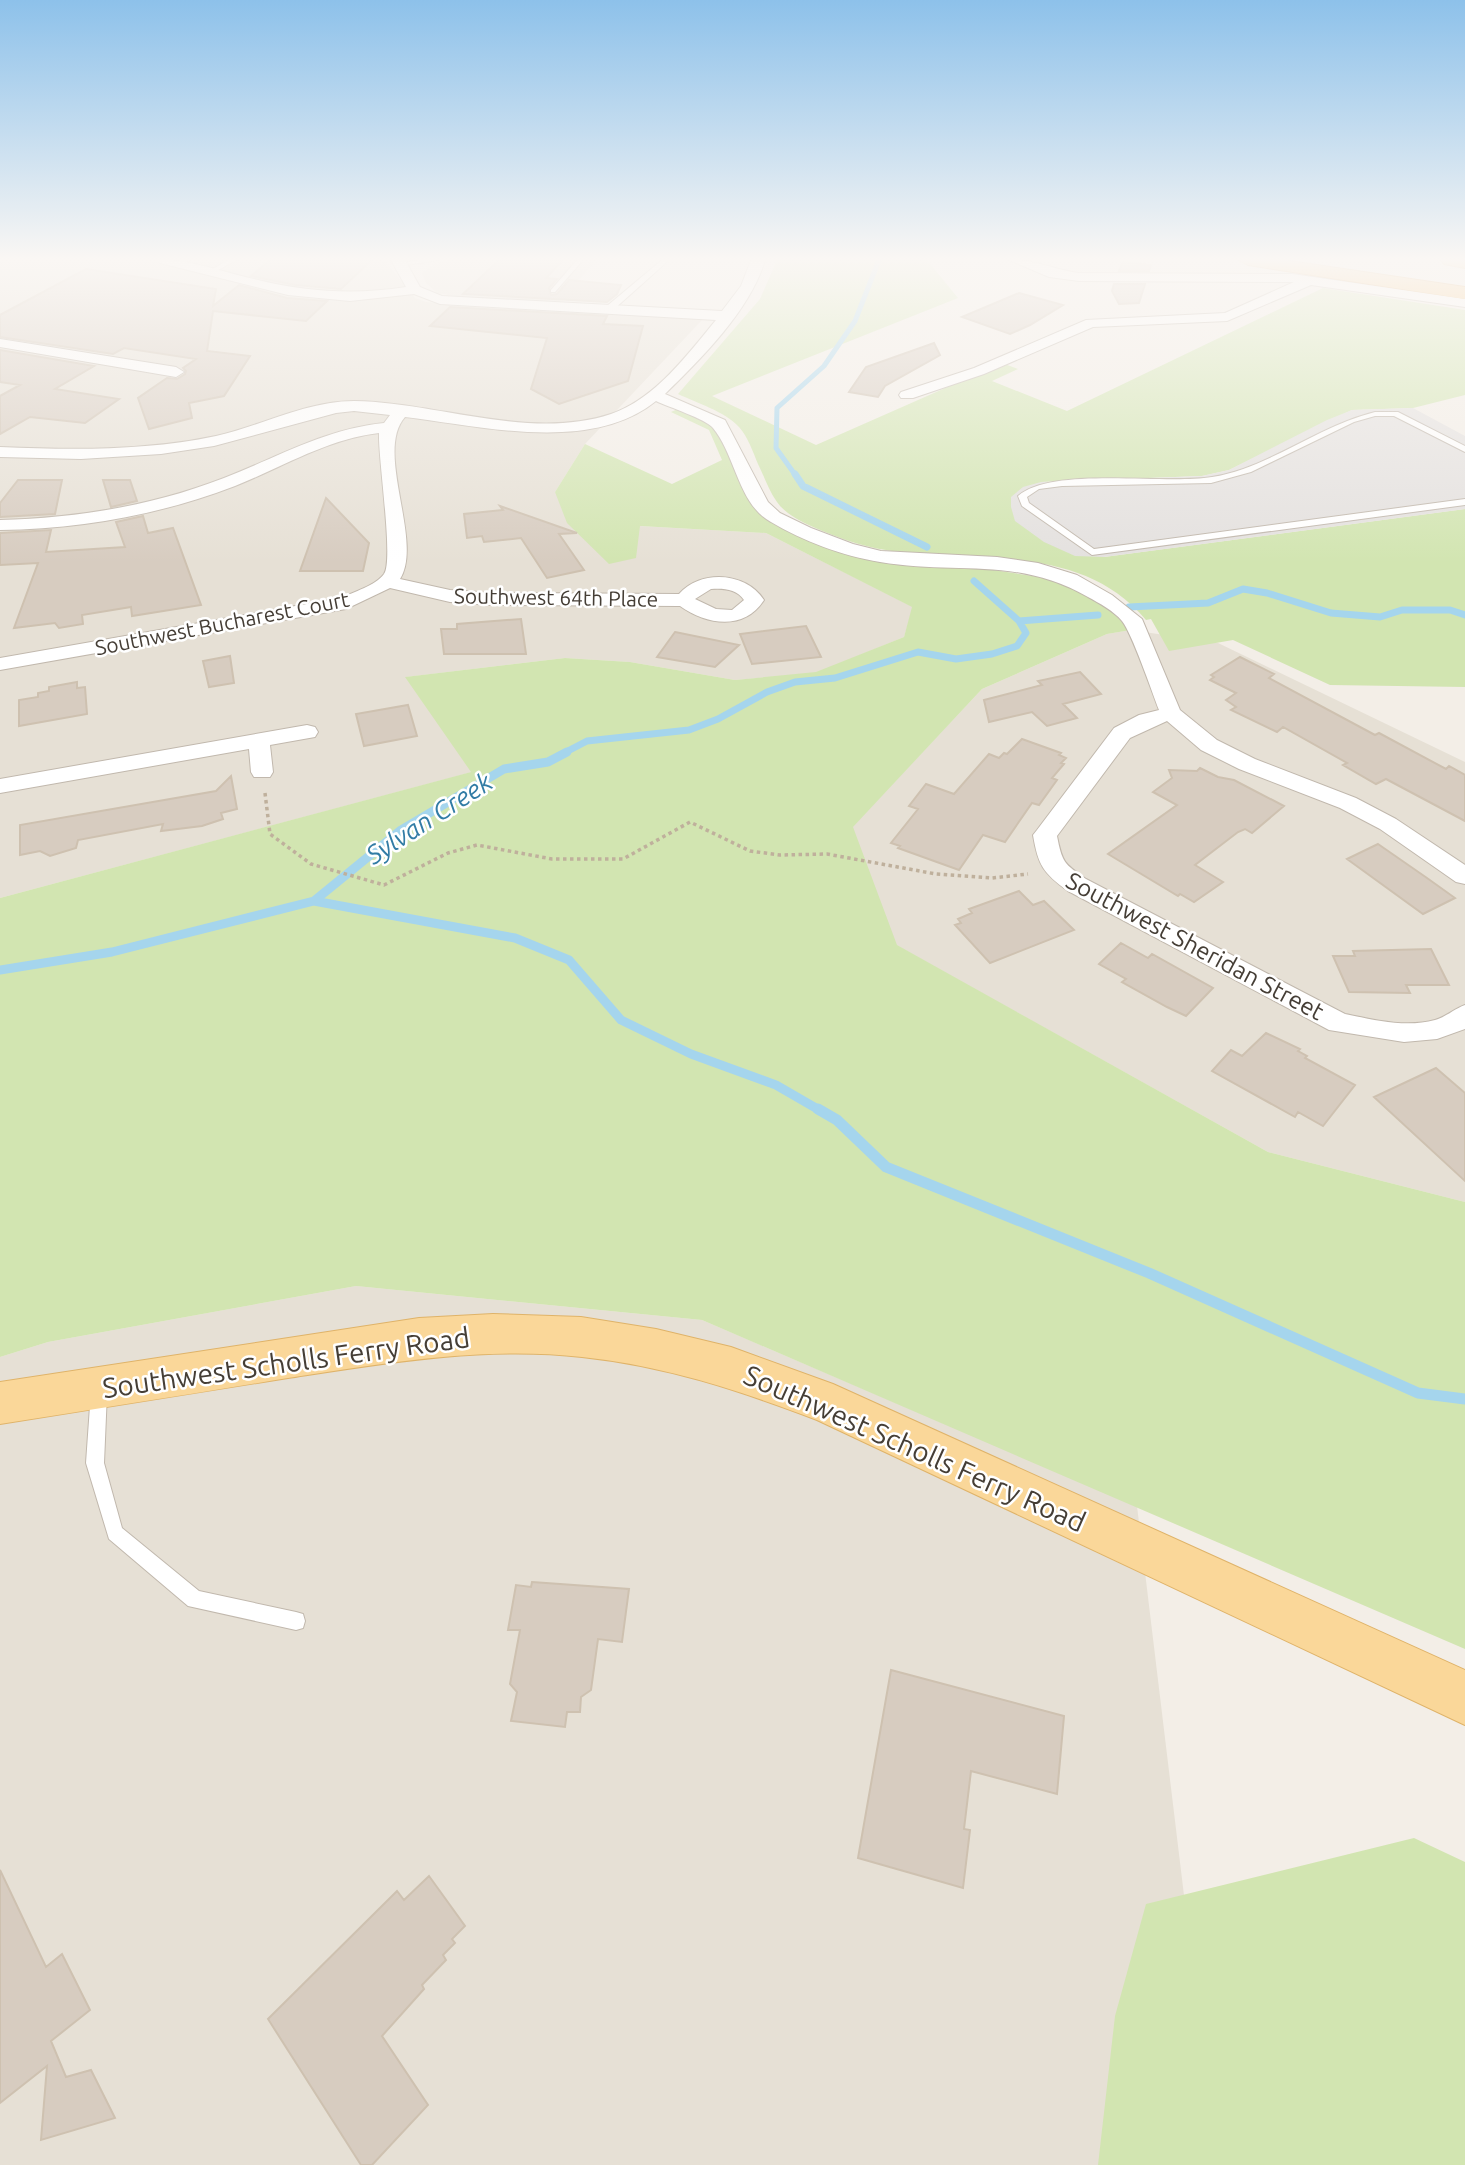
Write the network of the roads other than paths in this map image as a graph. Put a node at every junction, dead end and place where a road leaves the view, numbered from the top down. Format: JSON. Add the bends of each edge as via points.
{"nodes":[{"id":1,"x":109,"y":361,"type":"edge"},
{"id":2,"x":685,"y":361,"type":"edge"},
{"id":3,"x":1002,"y":361,"type":"edge"},
{"id":4,"x":176,"y":372,"type":"dead end"},
{"id":5,"x":654,"y":395,"type":"junction"},
{"id":6,"x":907,"y":396,"type":"dead end"},
{"id":7,"x":402,"y":411,"type":"junction"},
{"id":8,"x":389,"y":427,"type":"junction"},
{"id":9,"x":1465,"y":449,"type":"edge"},
{"id":10,"x":0,"y":452,"type":"edge"},
{"id":11,"x":1465,"y":502,"type":"edge"},
{"id":12,"x":0,"y":525,"type":"edge"},
{"id":13,"x":388,"y":582,"type":"junction"},
{"id":14,"x":684,"y":600,"type":"dead end"},
{"id":15,"x":0,"y":664,"type":"edge"},
{"id":16,"x":1171,"y":713,"type":"junction"},
{"id":17,"x":307,"y":732,"type":"dead end"},
{"id":18,"x":259,"y":741,"type":"junction"},
{"id":19,"x":262,"y":772,"type":"road end"},
{"id":20,"x":0,"y":786,"type":"edge"},
{"id":21,"x":1465,"y":876,"type":"edge"},
{"id":22,"x":1465,"y":1015,"type":"edge"},
{"id":23,"x":100,"y":1387,"type":"junction"},
{"id":24,"x":0,"y":1403,"type":"edge"},
{"id":25,"x":296,"y":1621,"type":"dead end"},
{"id":26,"x":1465,"y":1698,"type":"edge"}],
"edges":[{"from":1,"to":4,"type":"street"},
{"from":2,"to":5,"type":"street"},
{"from":3,"to":6,"type":"street"},
{"from":5,"to":7,"type":"street","via":[[619,416],[561,428]]},
{"from":5,"to":16,"type":"street","via":[[719,423],[761,505],[805,532],[881,557],[1038,569],[1070,579],[1105,599],[1132,619]]},
{"from":7,"to":8,"type":"street"},
{"from":7,"to":10,"type":"street","via":[[354,406],[327,409],[214,441],[115,454]]},
{"from":8,"to":12,"type":"street","via":[[320,440],[240,478],[145,509],[67,523]]},
{"from":8,"to":13,"type":"street","via":[[398,558]]},
{"from":9,"to":11,"type":"lane","via":[[1395,414],[1375,414],[1351,420],[1248,470],[1211,480],[1062,483],[1037,486],[1022,496],[1025,504],[1092,552]]},
{"from":13,"to":14,"type":"street","name":"Southwest 64th Place","via":[[491,600]]},
{"from":13,"to":15,"type":"street","name":"Southwest Bucharest Court","via":[[346,603]]},
{"from":16,"to":21,"type":"street","via":[[1209,745],[1348,803]]},
{"from":16,"to":22,"type":"street","name":"Southwest Sheridan Street","via":[[1122,733],[1051,825],[1045,847],[1057,871],[1339,1023],[1383,1031],[1423,1031],[1456,1023]]},
{"from":17,"to":18,"type":"street"},
{"from":18,"to":19,"type":"street"},
{"from":18,"to":20,"type":"street"},
{"from":23,"to":24,"type":"main road","name":"Southwest Scholls Ferry Road"},
{"from":23,"to":25,"type":"lane","via":[[95,1463],[115,1533],[195,1599]]},
{"from":23,"to":26,"type":"main road","name":"Southwest Scholls Ferry Road","via":[[419,1338],[548,1335],[656,1349],[731,1367],[832,1405]]}]}
